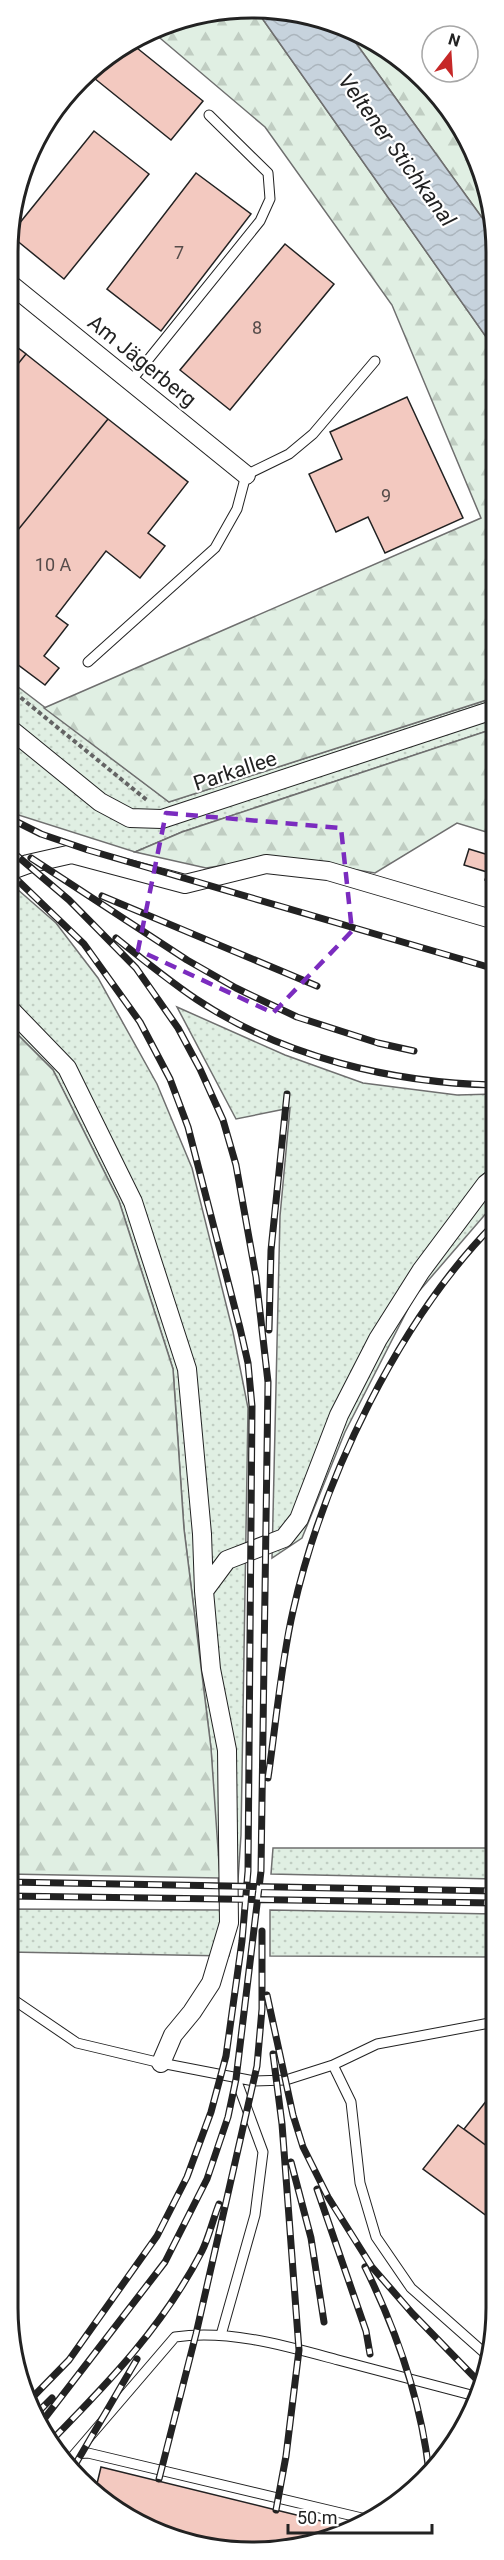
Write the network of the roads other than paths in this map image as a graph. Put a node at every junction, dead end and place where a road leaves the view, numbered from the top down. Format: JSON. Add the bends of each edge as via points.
{"nodes":[{"id":1,"x":209,"y":115,"type":"dead end"},
{"id":2,"x":18,"y":290,"type":"edge"},
{"id":3,"x":375,"y":361,"type":"dead end"},
{"id":4,"x":130,"y":381,"type":"junction"},
{"id":5,"x":246,"y":475,"type":"junction"},
{"id":6,"x":88,"y":662,"type":"dead end"},
{"id":7,"x":486,"y":712,"type":"edge"},
{"id":8,"x":18,"y":735,"type":"edge"},
{"id":9,"x":18,"y":868,"type":"edge"},
{"id":10,"x":486,"y":917,"type":"edge"},
{"id":11,"x":18,"y":1017,"type":"edge"},
{"id":12,"x":486,"y":1184,"type":"edge"},
{"id":13,"x":204,"y":1591,"type":"junction"},
{"id":14,"x":18,"y":2003,"type":"edge"},
{"id":15,"x":486,"y":2024,"type":"edge"},
{"id":16,"x":161,"y":2063,"type":"junction"},
{"id":17,"x":333,"y":2065,"type":"junction"},
{"id":18,"x":236,"y":2079,"type":"junction"},
{"id":19,"x":221,"y":2335,"type":"junction"},
{"id":20,"x":482,"y":2351,"type":"edge"},
{"id":21,"x":469,"y":2395,"type":"edge"},
{"id":22,"x":75,"y":2454,"type":"junction"},
{"id":23,"x":72,"y":2457,"type":"edge"},
{"id":24,"x":357,"y":2517,"type":"edge"}],
"edges":[{"from":1,"to":4,"type":"lane","via":[[268,173],[270,199],[260,221]]},
{"from":2,"to":4,"type":"street","name":"Am Jägerberg"},
{"from":3,"to":5,"type":"lane","via":[[313,434],[289,454]]},
{"from":4,"to":5,"type":"street","name":"Am Jägerberg"},
{"from":5,"to":6,"type":"lane","via":[[237,509],[214,548]]},
{"from":7,"to":8,"type":"street","name":"Parkallee","via":[[162,819],[130,818],[100,802]]},
{"from":9,"to":10,"type":"street","via":[[72,854],[185,884],[266,864],[328,871]]},
{"from":11,"to":13,"type":"street","via":[[67,1068],[136,1213],[187,1369]]},
{"from":12,"to":13,"type":"street","via":[[421,1271],[378,1339],[339,1415],[299,1519],[284,1538],[227,1560]]},
{"from":13,"to":16,"type":"street","via":[[212,1669],[227,1750],[229,1923],[211,1983],[173,2034]]},
{"from":14,"to":16,"type":"lane","via":[[77,2043]]},
{"from":15,"to":17,"type":"lane","via":[[377,2044]]},
{"from":16,"to":18,"type":"lane"},
{"from":17,"to":18,"type":"lane","via":[[286,2080]]},
{"from":17,"to":20,"type":"lane","via":[[351,2102],[360,2183],[376,2237],[411,2288]]},
{"from":18,"to":19,"type":"lane","via":[[263,2152],[255,2215]]},
{"from":19,"to":21,"type":"lane","via":[[299,2350]]},
{"from":19,"to":22,"type":"lane","via":[[175,2337]]},
{"from":22,"to":23,"type":"lane"},
{"from":22,"to":24,"type":"lane","via":[[88,2453]]}]}
